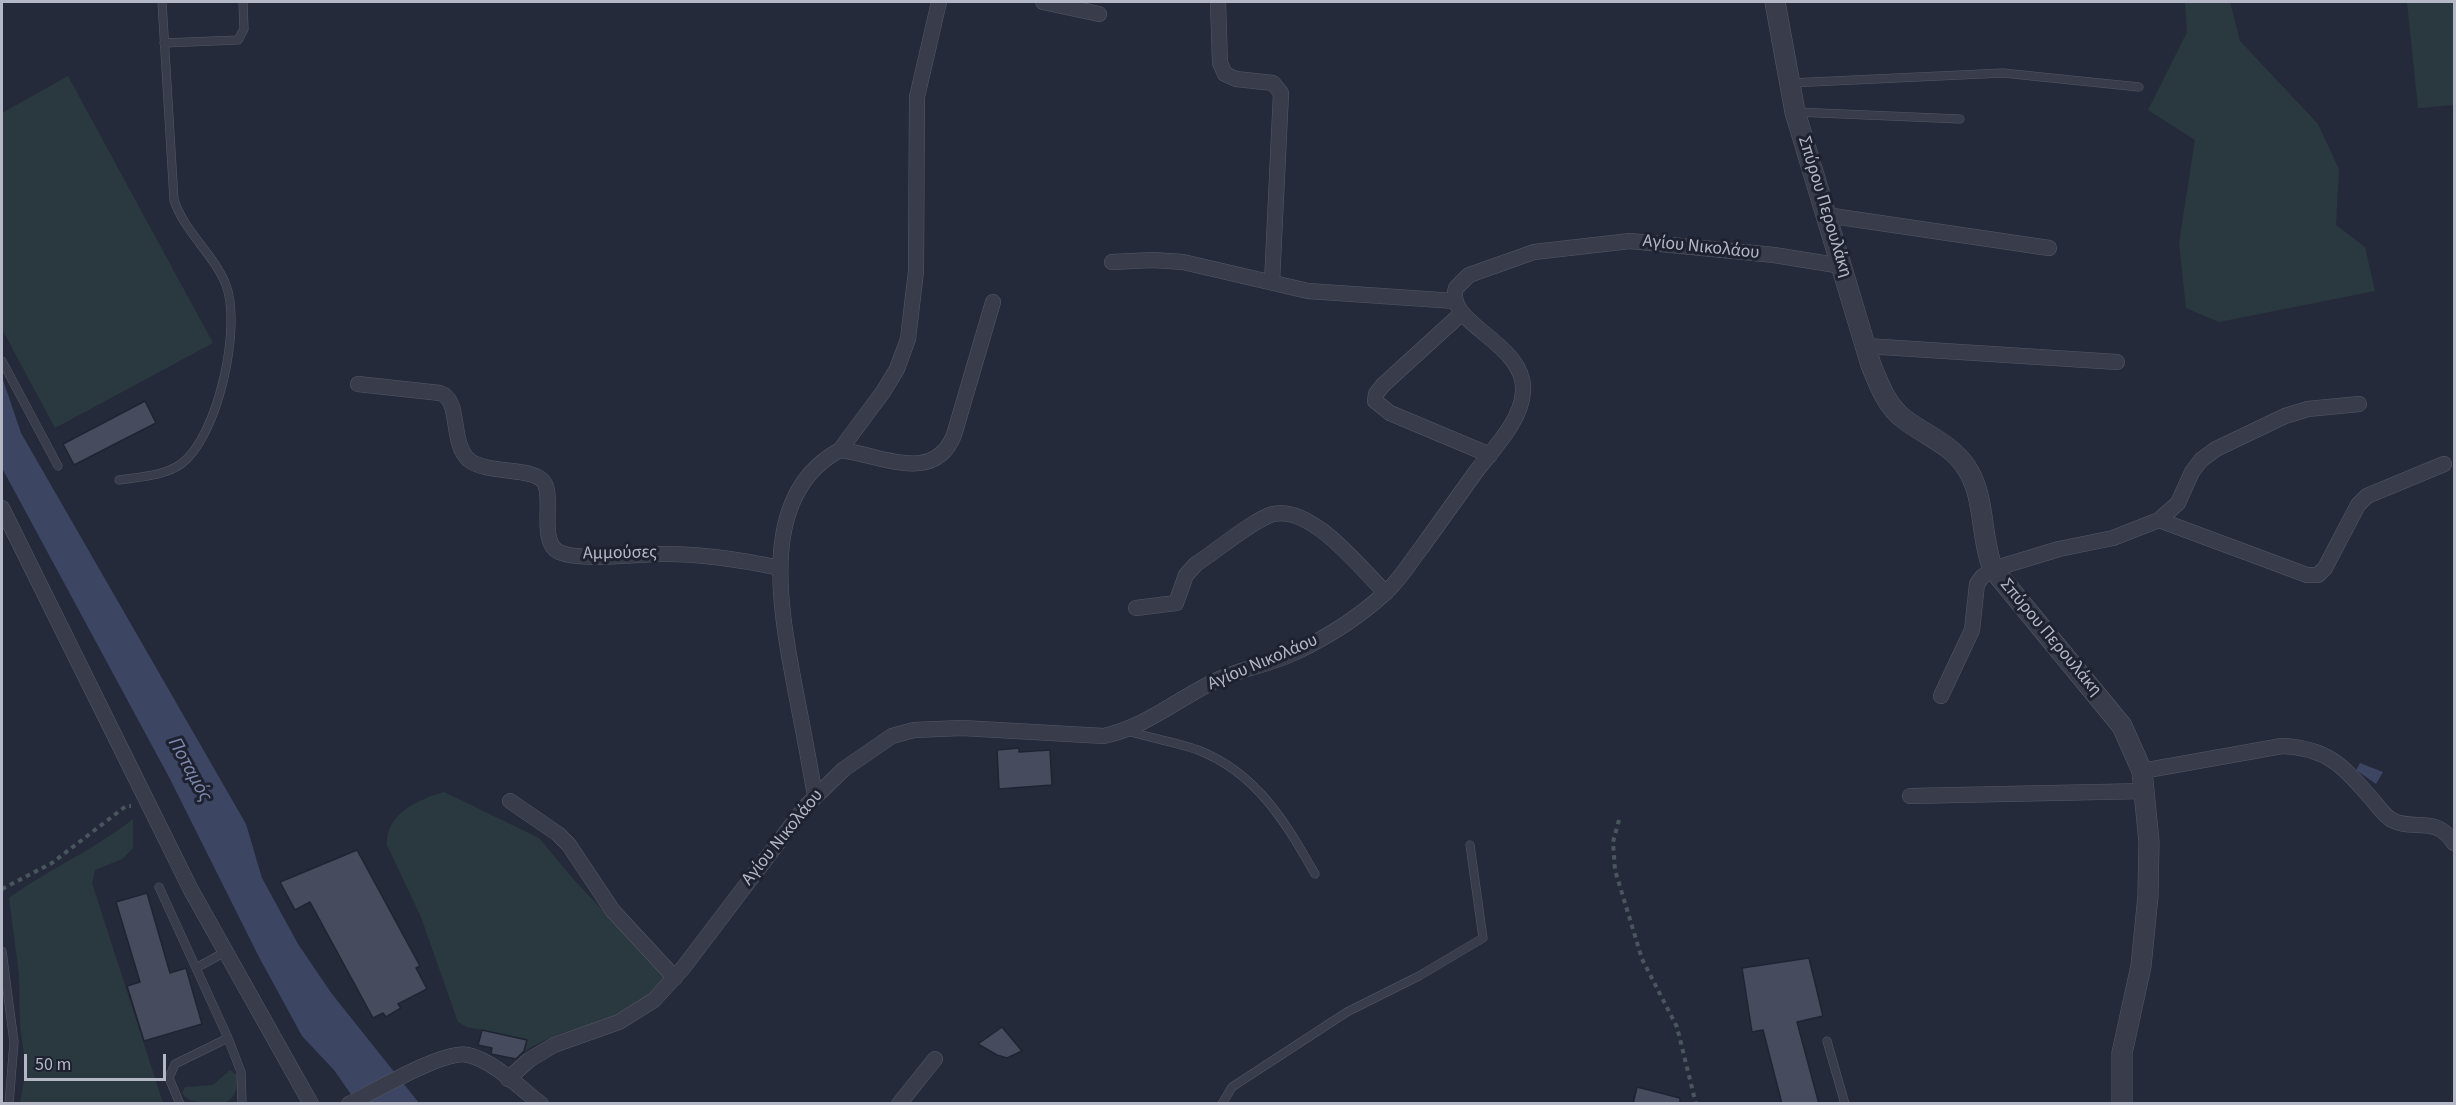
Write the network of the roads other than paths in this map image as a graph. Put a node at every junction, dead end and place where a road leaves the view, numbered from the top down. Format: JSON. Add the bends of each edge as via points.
{"nodes":[{"id":1,"x":162,"y":2,"type":"edge"},
{"id":2,"x":243,"y":2,"type":"edge"},
{"id":3,"x":939,"y":2,"type":"edge"},
{"id":4,"x":1043,"y":2,"type":"edge"},
{"id":5,"x":1218,"y":2,"type":"edge"},
{"id":6,"x":1775,"y":2,"type":"edge"},
{"id":7,"x":1100,"y":14,"type":"dead end"},
{"id":8,"x":164,"y":43,"type":"junction"},
{"id":9,"x":1788,"y":83,"type":"junction"},
{"id":10,"x":2139,"y":87,"type":"dead end"},
{"id":11,"x":1795,"y":112,"type":"junction"},
{"id":12,"x":1960,"y":119,"type":"dead end"},
{"id":13,"x":1826,"y":215,"type":"junction"},
{"id":14,"x":2049,"y":248,"type":"dead end"},
{"id":15,"x":1112,"y":262,"type":"dead end"},
{"id":16,"x":1842,"y":266,"type":"junction"},
{"id":17,"x":1272,"y":282,"type":"junction"},
{"id":18,"x":993,"y":302,"type":"dead end"},
{"id":19,"x":1459,"y":307,"type":"junction"},
{"id":20,"x":1866,"y":346,"type":"junction"},
{"id":21,"x":2,"y":361,"type":"edge"},
{"id":22,"x":2117,"y":362,"type":"dead end"},
{"id":23,"x":358,"y":384,"type":"dead end"},
{"id":24,"x":2359,"y":404,"type":"dead end"},
{"id":25,"x":840,"y":450,"type":"junction"},
{"id":26,"x":1490,"y":455,"type":"junction"},
{"id":27,"x":2444,"y":464,"type":"dead end"},
{"id":28,"x":58,"y":466,"type":"dead end"},
{"id":29,"x":119,"y":480,"type":"dead end"},
{"id":30,"x":2,"y":508,"type":"edge"},
{"id":31,"x":2159,"y":520,"type":"junction"},
{"id":32,"x":780,"y":568,"type":"junction"},
{"id":33,"x":1993,"y":569,"type":"junction"},
{"id":34,"x":1386,"y":593,"type":"junction"},
{"id":35,"x":1136,"y":608,"type":"dead end"},
{"id":36,"x":1941,"y":696,"type":"dead end"},
{"id":37,"x":1126,"y":731,"type":"junction"},
{"id":38,"x":2142,"y":771,"type":"junction"},
{"id":39,"x":2146,"y":791,"type":"junction"},
{"id":40,"x":815,"y":796,"type":"junction"},
{"id":41,"x":1910,"y":796,"type":"dead end"},
{"id":42,"x":510,"y":801,"type":"dead end"},
{"id":43,"x":2454,"y":843,"type":"edge"},
{"id":44,"x":1470,"y":845,"type":"dead end"},
{"id":45,"x":1315,"y":874,"type":"dead end"},
{"id":46,"x":159,"y":887,"type":"dead end"},
{"id":47,"x":2,"y":951,"type":"edge"},
{"id":48,"x":225,"y":952,"type":"junction"},
{"id":49,"x":196,"y":968,"type":"junction"},
{"id":50,"x":675,"y":978,"type":"junction"},
{"id":51,"x":228,"y":1038,"type":"junction"},
{"id":52,"x":1827,"y":1041,"type":"dead end"},
{"id":53,"x":935,"y":1059,"type":"dead end"},
{"id":54,"x":508,"y":1079,"type":"junction"},
{"id":55,"x":9,"y":1104,"type":"edge"},
{"id":56,"x":180,"y":1104,"type":"edge"},
{"id":57,"x":242,"y":1104,"type":"edge"},
{"id":58,"x":311,"y":1104,"type":"edge"},
{"id":59,"x":349,"y":1104,"type":"edge"},
{"id":60,"x":541,"y":1104,"type":"edge"},
{"id":61,"x":899,"y":1104,"type":"edge"},
{"id":62,"x":1222,"y":1104,"type":"edge"},
{"id":63,"x":1845,"y":1104,"type":"edge"},
{"id":64,"x":2122,"y":1104,"type":"edge"}],
"edges":[{"from":1,"to":8,"type":"lane"},
{"from":2,"to":8,"type":"lane","via":[[244,29],[237,40]]},
{"from":3,"to":25,"type":"street","via":[[917,97],[916,271],[908,339],[883,392]]},
{"from":4,"to":7,"type":"street"},
{"from":5,"to":17,"type":"street","via":[[1220,63],[1225,74],[1273,83],[1281,93]]},
{"from":6,"to":9,"type":"street","name":"Σπύρου Περουλάκη"},
{"from":8,"to":29,"type":"lane","via":[[174,200],[186,227],[225,283],[232,311],[230,331],[224,378],[205,435],[194,453],[179,465],[149,476]]},
{"from":9,"to":10,"type":"lane","via":[[2003,73]]},
{"from":9,"to":11,"type":"street","name":"Σπύρου Περουλάκη"},
{"from":11,"to":12,"type":"lane"},
{"from":11,"to":13,"type":"street","name":"Σπύρου Περουλάκη"},
{"from":13,"to":14,"type":"street"},
{"from":13,"to":16,"type":"street","name":"Σπύρου Περουλάκη"},
{"from":15,"to":17,"type":"street","via":[[1183,262]]},
{"from":16,"to":19,"type":"street","name":"Αγίου Νικολάου","via":[[1654,242],[1573,246],[1534,252],[1469,275],[1456,288]]},
{"from":16,"to":20,"type":"street","name":"Σπύρου Περουλάκη"},
{"from":17,"to":19,"type":"street","via":[[1308,291]]},
{"from":18,"to":25,"type":"street","via":[[949,449],[931,463],[915,465]]},
{"from":19,"to":26,"type":"street","name":"Αγίου Νικολάου","via":[[1509,352],[1523,385],[1518,410]]},
{"from":19,"to":26,"type":"street","via":[[1383,385],[1375,401],[1390,413]]},
{"from":20,"to":22,"type":"street"},
{"from":20,"to":33,"type":"street","name":"Σπύρου Περουλάκη","via":[[1882,394],[1903,418],[1955,453],[1968,469]]},
{"from":21,"to":28,"type":"lane"},
{"from":23,"to":32,"type":"street","name":"Αμμούσες","via":[[440,393],[449,398],[455,435],[469,459],[492,470],[532,474],[543,480],[549,538],[560,553],[704,555]]},
{"from":24,"to":31,"type":"street","via":[[2296,412],[2216,449],[2201,460],[2178,503]]},
{"from":25,"to":32,"type":"street","via":[[818,466],[799,489],[787,514]]},
{"from":26,"to":34,"type":"street","name":"Αγίου Νικολάου"},
{"from":27,"to":31,"type":"street","via":[[2367,496],[2318,575],[2307,575]]},
{"from":30,"to":48,"type":"street"},
{"from":31,"to":33,"type":"street","via":[[2113,538]]},
{"from":32,"to":40,"type":"street","via":[[781,614]]},
{"from":33,"to":36,"type":"street","via":[[1977,584],[1972,630]]},
{"from":33,"to":38,"type":"street","name":"Σπύρου Περουλάκη","via":[[2122,726]]},
{"from":34,"to":35,"type":"street","via":[[1314,522],[1295,514],[1274,514],[1196,564],[1186,575],[1176,603]]},
{"from":34,"to":37,"type":"street","name":"Αγίου Νικολάου","via":[[1296,652],[1218,680]]},
{"from":37,"to":40,"type":"street","name":"Αγίου Νικολάου","via":[[1104,736],[962,728],[901,732],[861,756]]},
{"from":37,"to":45,"type":"lane","via":[[1198,750],[1250,781],[1287,824]]},
{"from":38,"to":39,"type":"street","name":"Σπύρου Περουλάκη"},
{"from":38,"to":43,"type":"street","via":[[2282,746],[2306,747],[2327,755],[2345,769],[2388,818],[2402,824],[2433,826]]},
{"from":39,"to":41,"type":"street"},
{"from":39,"to":64,"type":"street","name":"Σπύρου Περουλάκη","via":[[2147,921],[2122,1053]]},
{"from":40,"to":50,"type":"street","name":"Αγίου Νικολάου"},
{"from":42,"to":50,"type":"street","via":[[558,834],[613,911]]},
{"from":44,"to":62,"type":"lane","via":[[1483,938],[1347,1012],[1232,1087]]},
{"from":46,"to":49,"type":"lane"},
{"from":47,"to":55,"type":"lane","via":[[14,1042]]},
{"from":48,"to":49,"type":"lane"},
{"from":48,"to":58,"type":"street"},
{"from":49,"to":51,"type":"lane"},
{"from":50,"to":54,"type":"street","name":"Αγίου Νικολάου","via":[[635,1014],[554,1045]]},
{"from":51,"to":56,"type":"lane","via":[[175,1064],[169,1078]]},
{"from":51,"to":57,"type":"lane","via":[[241,1072]]},
{"from":52,"to":63,"type":"lane"},
{"from":53,"to":61,"type":"street"},
{"from":54,"to":59,"type":"street","via":[[476,1057],[463,1054],[440,1058]]},
{"from":54,"to":60,"type":"street"}]}
